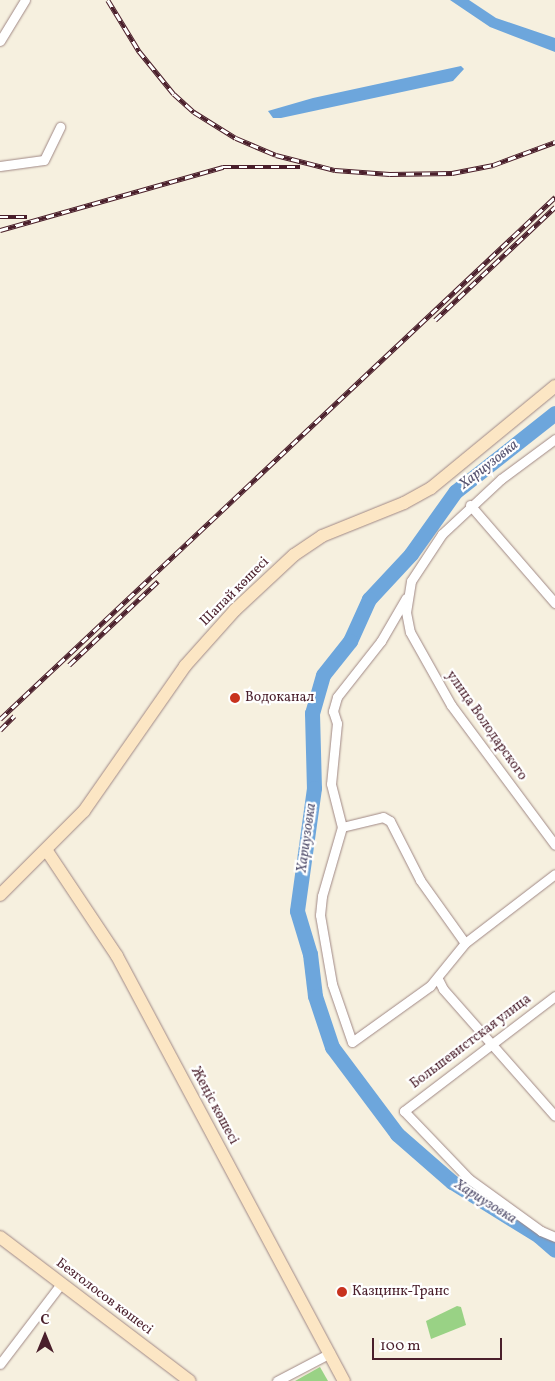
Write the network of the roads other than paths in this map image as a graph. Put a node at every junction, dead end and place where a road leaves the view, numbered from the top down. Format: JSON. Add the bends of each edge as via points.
{"nodes":[{"id":1,"x":25,"y":0,"type":"edge"},
{"id":2,"x":0,"y":42,"type":"edge"},
{"id":3,"x":60,"y":127,"type":"dead end"},
{"id":4,"x":0,"y":166,"type":"edge"},
{"id":5,"x":555,"y":386,"type":"edge"},
{"id":6,"x":555,"y":439,"type":"edge"},
{"id":7,"x":470,"y":505,"type":"junction"},
{"id":8,"x":406,"y":598,"type":"junction"},
{"id":9,"x":555,"y":603,"type":"edge"},
{"id":10,"x":342,"y":827,"type":"junction"},
{"id":11,"x":555,"y":845,"type":"edge"},
{"id":12,"x":47,"y":852,"type":"junction"},
{"id":13,"x":555,"y":874,"type":"edge"},
{"id":14,"x":0,"y":894,"type":"edge"},
{"id":15,"x":465,"y":943,"type":"junction"},
{"id":16,"x":438,"y":979,"type":"junction"},
{"id":17,"x":555,"y":996,"type":"edge"},
{"id":18,"x":491,"y":1042,"type":"junction"},
{"id":19,"x":555,"y":1116,"type":"edge"},
{"id":20,"x":0,"y":1237,"type":"edge"},
{"id":21,"x":555,"y":1237,"type":"edge"},
{"id":22,"x":61,"y":1284,"type":"junction"},
{"id":23,"x":330,"y":1354,"type":"junction"},
{"id":24,"x":0,"y":1364,"type":"edge"},
{"id":25,"x":190,"y":1381,"type":"edge"},
{"id":26,"x":277,"y":1381,"type":"edge"},
{"id":27,"x":344,"y":1381,"type":"edge"}],
"edges":[{"from":1,"to":2,"type":"street"},
{"from":3,"to":4,"type":"street","via":[[44,160]]},
{"from":5,"to":12,"type":"street","name":"Шапай көшесі","via":[[431,488],[322,536],[294,555],[235,610],[185,666],[84,811]]},
{"from":6,"to":7,"type":"street","name":"улица Володарского"},
{"from":7,"to":8,"type":"street","name":"улица Володарского","via":[[428,554]]},
{"from":7,"to":9,"type":"street"},
{"from":8,"to":10,"type":"street","via":[[381,641],[337,697],[333,711],[337,723],[331,784]]},
{"from":8,"to":11,"type":"street","name":"улица Володарского","via":[[410,632],[451,705]]},
{"from":10,"to":15,"type":"street","via":[[383,818],[390,821],[420,880]]},
{"from":10,"to":16,"type":"street","via":[[322,896],[320,915],[332,984],[352,1042]]},
{"from":12,"to":14,"type":"street","name":"Шапай көшесі"},
{"from":12,"to":23,"type":"street","name":"Жеңіс көшесі","via":[[117,956]]},
{"from":13,"to":15,"type":"street"},
{"from":15,"to":16,"type":"street"},
{"from":16,"to":18,"type":"street","via":[[443,989]]},
{"from":17,"to":18,"type":"street","name":"Большевистская улица"},
{"from":18,"to":19,"type":"street"},
{"from":18,"to":21,"type":"street","name":"Большевистская улица","via":[[404,1111],[469,1179],[541,1231]]},
{"from":20,"to":22,"type":"street","name":"Безголосов көшесі"},
{"from":22,"to":24,"type":"street"},
{"from":22,"to":25,"type":"street","name":"Безголосов көшесі"},
{"from":23,"to":26,"type":"street"},
{"from":23,"to":27,"type":"street","name":"Жеңіс көшесі"}]}
